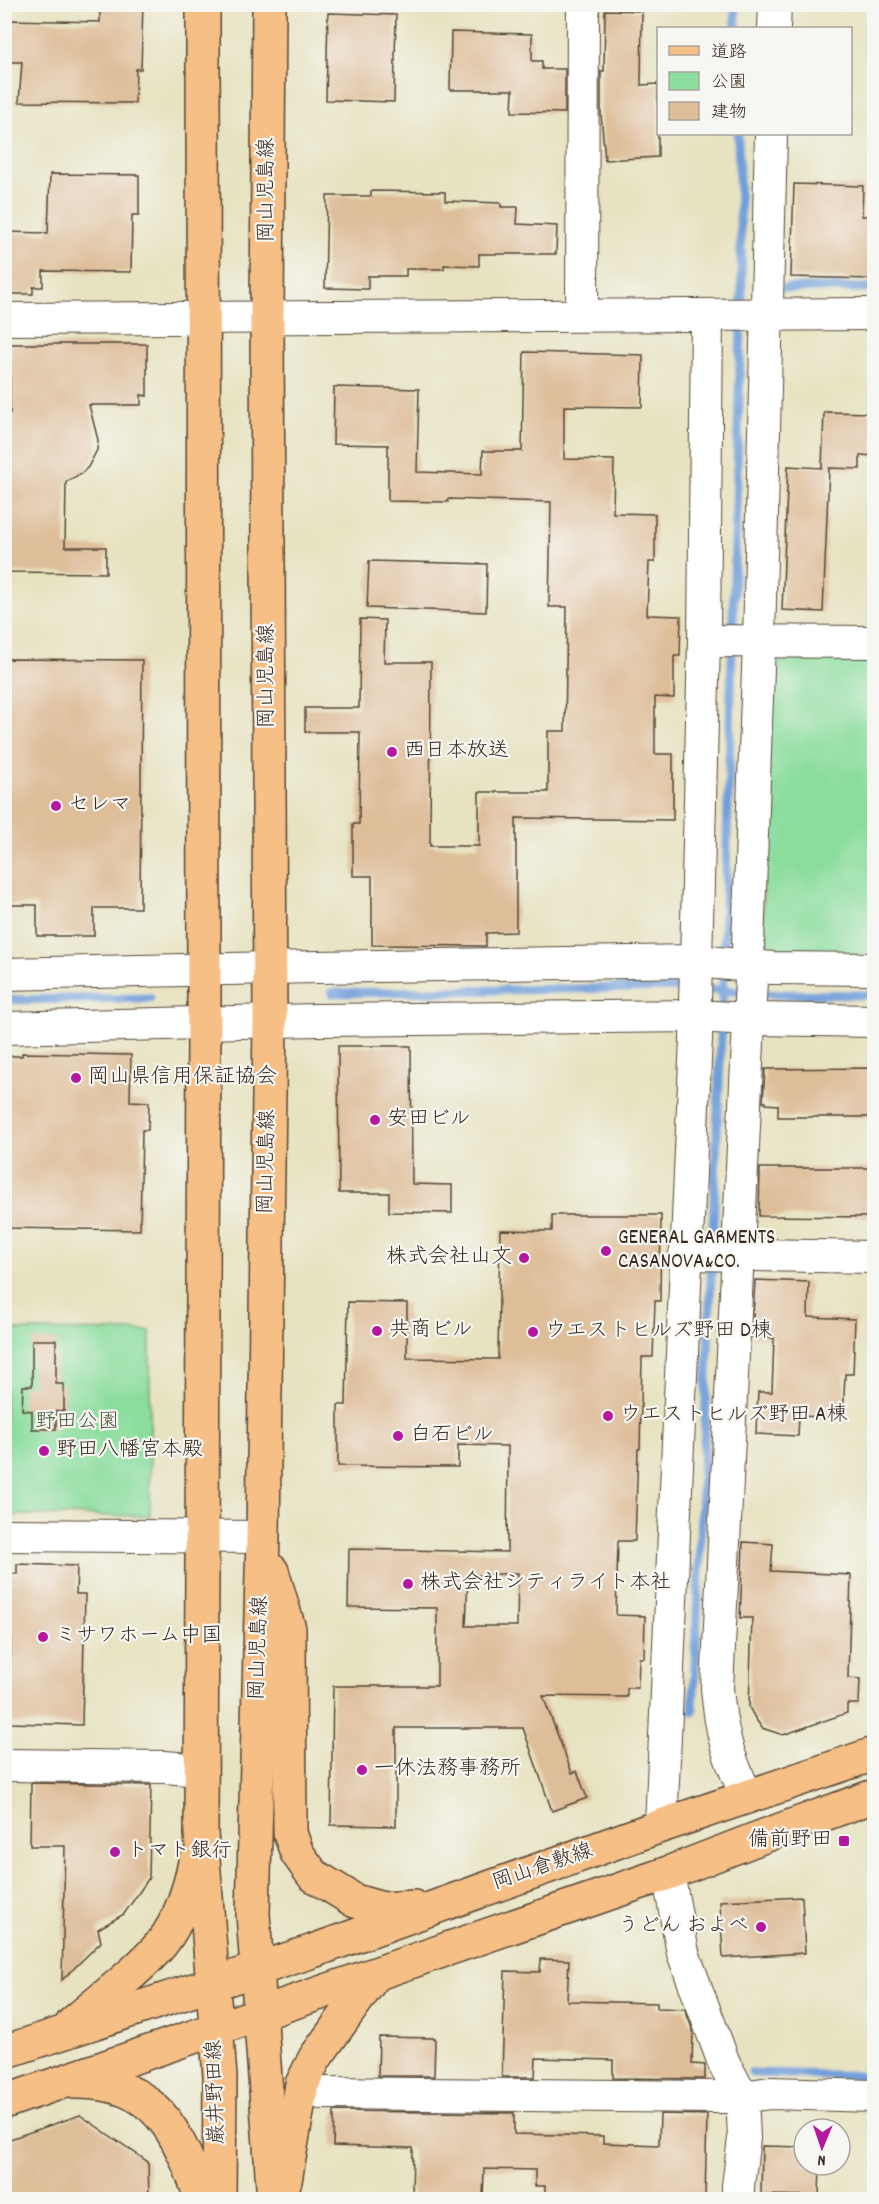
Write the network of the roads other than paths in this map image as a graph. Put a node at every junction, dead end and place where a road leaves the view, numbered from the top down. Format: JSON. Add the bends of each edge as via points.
{"nodes":[{"id":1,"x":203,"y":4,"type":"edge"},
{"id":2,"x":269,"y":4,"type":"edge"},
{"id":3,"x":583,"y":4,"type":"edge"},
{"id":4,"x":775,"y":4,"type":"edge"},
{"id":5,"x":774,"y":27,"type":"edge"},
{"id":6,"x":771,"y":135,"type":"edge"},
{"id":7,"x":874,"y":314,"type":"edge"},
{"id":8,"x":582,"y":315,"type":"junction"},
{"id":9,"x":740,"y":315,"type":"junction"},
{"id":10,"x":267,"y":318,"type":"junction"},
{"id":11,"x":203,"y":319,"type":"junction"},
{"id":12,"x":4,"y":320,"type":"edge"},
{"id":13,"x":733,"y":641,"type":"junction"},
{"id":14,"x":874,"y":642,"type":"edge"},
{"id":15,"x":268,"y":969,"type":"junction"},
{"id":16,"x":874,"y":969,"type":"edge"},
{"id":17,"x":204,"y":971,"type":"junction"},
{"id":18,"x":4,"y":974,"type":"edge"},
{"id":19,"x":723,"y":991,"type":"junction"},
{"id":20,"x":270,"y":1021,"type":"junction"},
{"id":21,"x":874,"y":1021,"type":"edge"},
{"id":22,"x":204,"y":1023,"type":"junction"},
{"id":23,"x":4,"y":1028,"type":"edge"},
{"id":24,"x":711,"y":1255,"type":"junction"},
{"id":25,"x":874,"y":1257,"type":"edge"},
{"id":26,"x":4,"y":1535,"type":"edge"},
{"id":27,"x":202,"y":1536,"type":"junction"},
{"id":28,"x":263,"y":1537,"type":"junction"},
{"id":29,"x":874,"y":1754,"type":"edge"},
{"id":30,"x":4,"y":1765,"type":"edge"},
{"id":31,"x":200,"y":1770,"type":"junction"},
{"id":32,"x":747,"y":1796,"type":"junction"},
{"id":33,"x":874,"y":1796,"type":"edge"},
{"id":34,"x":661,"y":1826,"type":"junction"},
{"id":35,"x":201,"y":1833,"type":"junction"},
{"id":36,"x":668,"y":1873,"type":"junction"},
{"id":37,"x":437,"y":1905,"type":"junction"},
{"id":38,"x":257,"y":1970,"type":"junction"},
{"id":39,"x":374,"y":1976,"type":"junction"},
{"id":40,"x":212,"y":1985,"type":"junction"},
{"id":41,"x":260,"y":2013,"type":"junction"},
{"id":42,"x":215,"y":2029,"type":"junction"},
{"id":43,"x":61,"y":2033,"type":"junction"},
{"id":44,"x":4,"y":2052,"type":"edge"},
{"id":45,"x":66,"y":2082,"type":"junction"},
{"id":46,"x":321,"y":2093,"type":"dead end"},
{"id":47,"x":874,"y":2096,"type":"edge"},
{"id":48,"x":742,"y":2097,"type":"junction"},
{"id":49,"x":4,"y":2102,"type":"edge"},
{"id":50,"x":202,"y":2199,"type":"edge"},
{"id":51,"x":219,"y":2199,"type":"edge"},
{"id":52,"x":274,"y":2199,"type":"edge"},
{"id":53,"x":283,"y":2199,"type":"edge"},
{"id":54,"x":738,"y":2199,"type":"edge"}],
"edges":[{"from":1,"to":11,"type":"main road"},
{"from":2,"to":10,"type":"main road","name":"岡山児島線"},
{"from":3,"to":8,"type":"street"},
{"from":4,"to":5,"type":"street"},
{"from":6,"to":9,"type":"street"},
{"from":7,"to":9,"type":"street"},
{"from":8,"to":9,"type":"street"},
{"from":8,"to":10,"type":"street"},
{"from":9,"to":13,"type":"street"},
{"from":9,"to":13,"type":"street"},
{"from":10,"to":11,"type":"street"},
{"from":10,"to":15,"type":"main road","name":"岡山児島線"},
{"from":11,"to":12,"type":"street"},
{"from":11,"to":17,"type":"main road"},
{"from":13,"to":14,"type":"street"},
{"from":13,"to":19,"type":"street"},
{"from":13,"to":19,"type":"street","via":[[748,933]]},
{"from":15,"to":17,"type":"street"},
{"from":15,"to":19,"type":"street"},
{"from":15,"to":20,"type":"main road","name":"岡山児島線"},
{"from":16,"to":19,"type":"street","via":[[772,968]]},
{"from":17,"to":18,"type":"street"},
{"from":17,"to":22,"type":"main road"},
{"from":19,"to":20,"type":"street"},
{"from":19,"to":21,"type":"street"},
{"from":19,"to":24,"type":"street"},
{"from":19,"to":24,"type":"street"},
{"from":20,"to":22,"type":"street"},
{"from":20,"to":28,"type":"main road","name":"岡山児島線"},
{"from":22,"to":23,"type":"street"},
{"from":22,"to":27,"type":"main road"},
{"from":24,"to":25,"type":"street"},
{"from":24,"to":32,"type":"street","via":[[717,1688],[726,1748]]},
{"from":24,"to":34,"type":"street"},
{"from":26,"to":27,"type":"street"},
{"from":27,"to":28,"type":"street"},
{"from":27,"to":31,"type":"main road"},
{"from":28,"to":37,"type":"main road","via":[[289,1629],[290,1833],[297,1853],[313,1875],[355,1901],[383,1909]]},
{"from":28,"to":38,"type":"main road","name":"岡山児島線","via":[[253,1914]]},
{"from":29,"to":32,"type":"main road","name":"岡山倉敷線"},
{"from":30,"to":31,"type":"street"},
{"from":31,"to":35,"type":"main road"},
{"from":32,"to":34,"type":"main road","name":"岡山倉敷線"},
{"from":33,"to":36,"type":"main road"},
{"from":34,"to":37,"type":"main road","name":"岡山倉敷線"},
{"from":35,"to":40,"type":"main road"},
{"from":35,"to":43,"type":"main road","via":[[193,1873],[162,1943]]},
{"from":36,"to":39,"type":"main road"},
{"from":36,"to":48,"type":"street","via":[[682,1953],[724,2062]]},
{"from":37,"to":38,"type":"main road","name":"岡山倉敷線"},
{"from":38,"to":40,"type":"main road","name":"岡山倉敷線"},
{"from":38,"to":41,"type":"main road","name":"岡山児島線"},
{"from":39,"to":41,"type":"main road"},
{"from":39,"to":53,"type":"main road","via":[[315,2058],[302,2084]]},
{"from":40,"to":42,"type":"main road","name":"巌井野田線"},
{"from":40,"to":43,"type":"main road"},
{"from":41,"to":42,"type":"main road"},
{"from":41,"to":52,"type":"main road"},
{"from":42,"to":45,"type":"main road"},
{"from":42,"to":51,"type":"main road","name":"巌井野田線","via":[[220,2077]]},
{"from":43,"to":44,"type":"main road"},
{"from":45,"to":49,"type":"main road"},
{"from":45,"to":50,"type":"main road","via":[[113,2085],[154,2108],[175,2132]]},
{"from":46,"to":48,"type":"street"},
{"from":47,"to":48,"type":"street","via":[[770,2093]]},
{"from":48,"to":54,"type":"street","via":[[744,2138]]}]}
